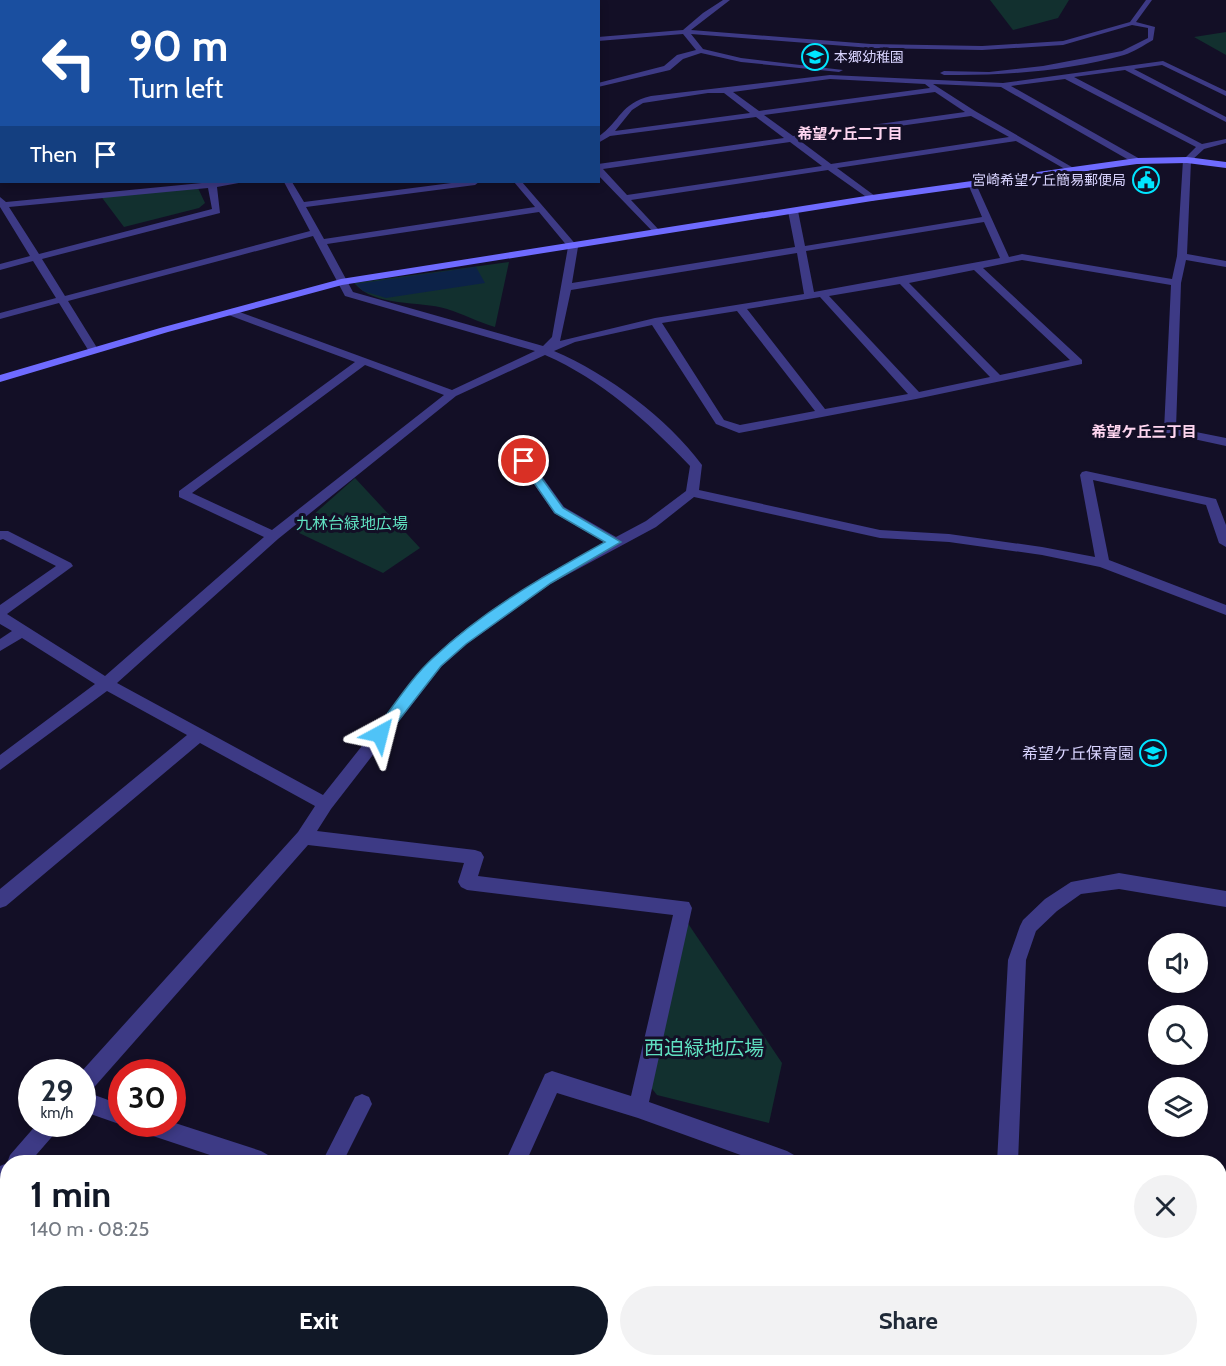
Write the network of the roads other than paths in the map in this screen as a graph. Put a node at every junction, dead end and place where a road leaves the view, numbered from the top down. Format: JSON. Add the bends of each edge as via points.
{"nodes":[{"id":1,"x":727,"y":0,"type":"edge"},
{"id":2,"x":1149,"y":0,"type":"edge"},
{"id":3,"x":1132,"y":22,"type":"junction"},
{"id":4,"x":685,"y":32,"type":"junction"},
{"id":5,"x":600,"y":39,"type":"edge"},
{"id":6,"x":701,"y":51,"type":"junction"},
{"id":7,"x":1124,"y":67,"type":"junction"},
{"id":8,"x":1066,"y":76,"type":"junction"},
{"id":9,"x":925,"y":82,"type":"junction"},
{"id":10,"x":600,"y":85,"type":"edge"},
{"id":11,"x":1003,"y":85,"type":"junction"},
{"id":12,"x":934,"y":90,"type":"junction"},
{"id":13,"x":726,"y":91,"type":"junction"},
{"id":14,"x":1226,"y":94,"type":"edge"},
{"id":15,"x":972,"y":113,"type":"junction"},
{"id":16,"x":760,"y":114,"type":"junction"},
{"id":17,"x":1226,"y":120,"type":"edge"},
{"id":18,"x":611,"y":134,"type":"junction"},
{"id":19,"x":793,"y":139,"type":"junction"},
{"id":20,"x":1014,"y":139,"type":"junction"},
{"id":21,"x":600,"y":140,"type":"edge"},
{"id":22,"x":1226,"y":141,"type":"edge"},
{"id":23,"x":1201,"y":147,"type":"junction"},
{"id":24,"x":1187,"y":160,"type":"junction"},
{"id":25,"x":1137,"y":161,"type":"junction"},
{"id":26,"x":1226,"y":165,"type":"edge"},
{"id":27,"x":829,"y":166,"type":"junction"},
{"id":28,"x":600,"y":168,"type":"edge"},
{"id":29,"x":600,"y":170,"type":"edge"},
{"id":30,"x":1073,"y":170,"type":"junction"},
{"id":31,"x":226,"y":183,"type":"edge"},
{"id":32,"x":289,"y":183,"type":"edge"},
{"id":33,"x":468,"y":183,"type":"edge"},
{"id":34,"x":519,"y":183,"type":"edge"},
{"id":35,"x":212,"y":184,"type":"junction"},
{"id":36,"x":972,"y":184,"type":"junction"},
{"id":37,"x":627,"y":198,"type":"junction"},
{"id":38,"x":872,"y":198,"type":"junction"},
{"id":39,"x":303,"y":205,"type":"junction"},
{"id":40,"x":2,"y":206,"type":"edge"},
{"id":41,"x":542,"y":209,"type":"junction"},
{"id":42,"x":793,"y":211,"type":"junction"},
{"id":43,"x":987,"y":219,"type":"junction"},
{"id":44,"x":316,"y":232,"type":"junction"},
{"id":45,"x":656,"y":232,"type":"junction"},
{"id":46,"x":323,"y":242,"type":"junction"},
{"id":47,"x":573,"y":247,"type":"junction"},
{"id":48,"x":799,"y":250,"type":"junction"},
{"id":49,"x":1182,"y":256,"type":"junction"},
{"id":50,"x":37,"y":258,"type":"junction"},
{"id":51,"x":1006,"y":260,"type":"junction"},
{"id":52,"x":1226,"y":264,"type":"edge"},
{"id":53,"x":975,"y":265,"type":"junction"},
{"id":54,"x":0,"y":267,"type":"edge"},
{"id":55,"x":902,"y":280,"type":"junction"},
{"id":56,"x":341,"y":282,"type":"junction"},
{"id":57,"x":1176,"y":283,"type":"junction"},
{"id":58,"x":568,"y":287,"type":"junction"},
{"id":59,"x":822,"y":294,"type":"junction"},
{"id":60,"x":810,"y":296,"type":"junction"},
{"id":61,"x":61,"y":299,"type":"junction"},
{"id":62,"x":741,"y":309,"type":"junction"},
{"id":63,"x":230,"y":312,"type":"junction"},
{"id":64,"x":0,"y":316,"type":"edge"},
{"id":65,"x":655,"y":321,"type":"junction"},
{"id":66,"x":94,"y":351,"type":"junction"},
{"id":67,"x":544,"y":351,"type":"junction"},
{"id":68,"x":365,"y":360,"type":"junction"},
{"id":69,"x":0,"y":379,"type":"edge"},
{"id":70,"x":998,"y":379,"type":"junction"},
{"id":71,"x":452,"y":394,"type":"junction"},
{"id":72,"x":916,"y":396,"type":"junction"},
{"id":73,"x":823,"y":414,"type":"junction"},
{"id":74,"x":1226,"y":442,"type":"edge"},
{"id":75,"x":513,"y":445,"type":"dead end"},
{"id":76,"x":692,"y":493,"type":"junction"},
{"id":77,"x":1224,"y":534,"type":"edge"},
{"id":78,"x":0,"y":536,"type":"edge"},
{"id":79,"x":273,"y":536,"type":"junction"},
{"id":80,"x":615,"y":542,"type":"junction"},
{"id":81,"x":1103,"y":563,"type":"junction"},
{"id":82,"x":1226,"y":610,"type":"edge"},
{"id":83,"x":0,"y":612,"type":"edge"},
{"id":84,"x":0,"y":617,"type":"edge"},
{"id":85,"x":22,"y":631,"type":"junction"},
{"id":86,"x":0,"y":646,"type":"edge"},
{"id":87,"x":106,"y":684,"type":"junction"},
{"id":88,"x":198,"y":735,"type":"junction"},
{"id":89,"x":0,"y":764,"type":"edge"},
{"id":90,"x":325,"y":804,"type":"junction"},
{"id":91,"x":304,"y":837,"type":"junction"},
{"id":92,"x":1226,"y":898,"type":"edge"},
{"id":93,"x":0,"y":900,"type":"edge"},
{"id":94,"x":96,"y":1070,"type":"edge"},
{"id":95,"x":362,"y":1104,"type":"dead end"},
{"id":96,"x":638,"y":1108,"type":"junction"},
{"id":97,"x":39,"y":1137,"type":"edge"},
{"id":98,"x":186,"y":1137,"type":"edge"},
{"id":99,"x":23,"y":1155,"type":"edge"},
{"id":100,"x":240,"y":1155,"type":"edge"},
{"id":101,"x":336,"y":1155,"type":"edge"},
{"id":102,"x":518,"y":1155,"type":"edge"},
{"id":103,"x":768,"y":1155,"type":"edge"},
{"id":104,"x":1007,"y":1155,"type":"edge"}],
"edges":[{"from":1,"to":4,"type":"street"},
{"from":2,"to":3,"type":"street"},
{"from":3,"to":4,"type":"street","via":[[1063,43],[982,48],[871,46]]},
{"from":3,"to":6,"type":"street","via":[[1152,27],[1151,39],[1124,53],[989,74],[843,70],[741,60]]},
{"from":4,"to":5,"type":"street"},
{"from":4,"to":6,"type":"street"},
{"from":6,"to":10,"type":"street","via":[[680,57],[667,68]]},
{"from":7,"to":8,"type":"street"},
{"from":7,"to":14,"type":"street","via":[[1163,63]]},
{"from":7,"to":17,"type":"street"},
{"from":8,"to":11,"type":"street"},
{"from":8,"to":23,"type":"street"},
{"from":9,"to":11,"type":"street"},
{"from":9,"to":12,"type":"street"},
{"from":9,"to":13,"type":"street","via":[[830,77]]},
{"from":11,"to":25,"type":"street"},
{"from":12,"to":15,"type":"street"},
{"from":12,"to":16,"type":"street"},
{"from":13,"to":16,"type":"street"},
{"from":13,"to":18,"type":"street","via":[[715,88],[645,98],[632,105]]},
{"from":15,"to":19,"type":"street"},
{"from":15,"to":20,"type":"street"},
{"from":16,"to":18,"type":"street"},
{"from":16,"to":19,"type":"street"},
{"from":18,"to":21,"type":"street"},
{"from":19,"to":27,"type":"street"},
{"from":19,"to":28,"type":"street"},
{"from":20,"to":27,"type":"street"},
{"from":20,"to":30,"type":"street"},
{"from":22,"to":23,"type":"street"},
{"from":23,"to":24,"type":"street"},
{"from":24,"to":25,"type":"street"},
{"from":24,"to":26,"type":"street"},
{"from":24,"to":49,"type":"street"},
{"from":25,"to":30,"type":"street"},
{"from":27,"to":37,"type":"street"},
{"from":27,"to":38,"type":"street"},
{"from":29,"to":37,"type":"street"},
{"from":30,"to":36,"type":"street"},
{"from":31,"to":35,"type":"street"},
{"from":32,"to":39,"type":"street"},
{"from":33,"to":39,"type":"street"},
{"from":34,"to":41,"type":"street"},
{"from":35,"to":40,"type":"street"},
{"from":35,"to":50,"type":"street","via":[[217,211]]},
{"from":36,"to":38,"type":"street"},
{"from":36,"to":43,"type":"street"},
{"from":37,"to":45,"type":"street"},
{"from":38,"to":42,"type":"street"},
{"from":39,"to":44,"type":"street"},
{"from":40,"to":50,"type":"street"},
{"from":41,"to":46,"type":"street"},
{"from":41,"to":47,"type":"street"},
{"from":42,"to":45,"type":"street"},
{"from":42,"to":48,"type":"street"},
{"from":43,"to":48,"type":"street"},
{"from":43,"to":51,"type":"street"},
{"from":44,"to":46,"type":"street"},
{"from":44,"to":61,"type":"street"},
{"from":45,"to":47,"type":"street"},
{"from":46,"to":56,"type":"street"},
{"from":47,"to":56,"type":"street"},
{"from":47,"to":58,"type":"street"},
{"from":48,"to":58,"type":"street"},
{"from":48,"to":60,"type":"street"},
{"from":49,"to":52,"type":"street"},
{"from":49,"to":57,"type":"street"},
{"from":50,"to":54,"type":"street"},
{"from":50,"to":61,"type":"street"},
{"from":51,"to":53,"type":"street"},
{"from":51,"to":57,"type":"street","via":[[1022,257]]},
{"from":53,"to":55,"type":"street"},
{"from":53,"to":70,"type":"street","via":[[1078,362]]},
{"from":55,"to":59,"type":"street"},
{"from":55,"to":70,"type":"street"},
{"from":56,"to":63,"type":"street"},
{"from":56,"to":67,"type":"street","via":[[349,294],[377,304]]},
{"from":57,"to":74,"type":"street","via":[[1170,430]]},
{"from":58,"to":67,"type":"street","via":[[557,338]]},
{"from":59,"to":60,"type":"street"},
{"from":59,"to":72,"type":"street"},
{"from":60,"to":62,"type":"street"},
{"from":61,"to":64,"type":"street"},
{"from":61,"to":66,"type":"street"},
{"from":62,"to":65,"type":"street"},
{"from":62,"to":73,"type":"street"},
{"from":63,"to":66,"type":"street"},
{"from":63,"to":68,"type":"street"},
{"from":65,"to":67,"type":"street","via":[[572,340]]},
{"from":65,"to":73,"type":"street","via":[[720,422],[739,429]]},
{"from":66,"to":69,"type":"street"},
{"from":67,"to":71,"type":"street"},
{"from":67,"to":76,"type":"street","via":[[577,366],[655,420],[696,465]]},
{"from":68,"to":71,"type":"street"},
{"from":68,"to":79,"type":"street","via":[[183,494]]},
{"from":70,"to":72,"type":"street"},
{"from":71,"to":79,"type":"street"},
{"from":72,"to":73,"type":"street"},
{"from":75,"to":80,"type":"street","via":[[559,510]]},
{"from":76,"to":80,"type":"street","via":[[651,524]]},
{"from":76,"to":81,"type":"street","via":[[880,534],[1042,550]]},
{"from":77,"to":81,"type":"street","via":[[1211,502],[1086,475]]},
{"from":78,"to":83,"type":"street","via":[[3,534],[66,566]]},
{"from":79,"to":87,"type":"street"},
{"from":80,"to":90,"type":"street","via":[[547,580],[436,663]]},
{"from":81,"to":82,"type":"street"},
{"from":84,"to":85,"type":"street"},
{"from":85,"to":86,"type":"street"},
{"from":85,"to":87,"type":"street"},
{"from":87,"to":88,"type":"street"},
{"from":87,"to":89,"type":"street"},
{"from":88,"to":90,"type":"street"},
{"from":88,"to":93,"type":"street"},
{"from":90,"to":91,"type":"street"},
{"from":91,"to":94,"type":"street"},
{"from":91,"to":96,"type":"street","via":[[475,857],[467,882],[683,908]]},
{"from":92,"to":104,"type":"street","via":[[1119,881],[1088,885],[1077,887],[1051,905],[1029,926],[1017,960]]},
{"from":95,"to":101,"type":"street"},
{"from":96,"to":102,"type":"street","via":[[552,1082]]},
{"from":96,"to":103,"type":"street"},
{"from":97,"to":99,"type":"street"},
{"from":98,"to":100,"type":"street"}]}
